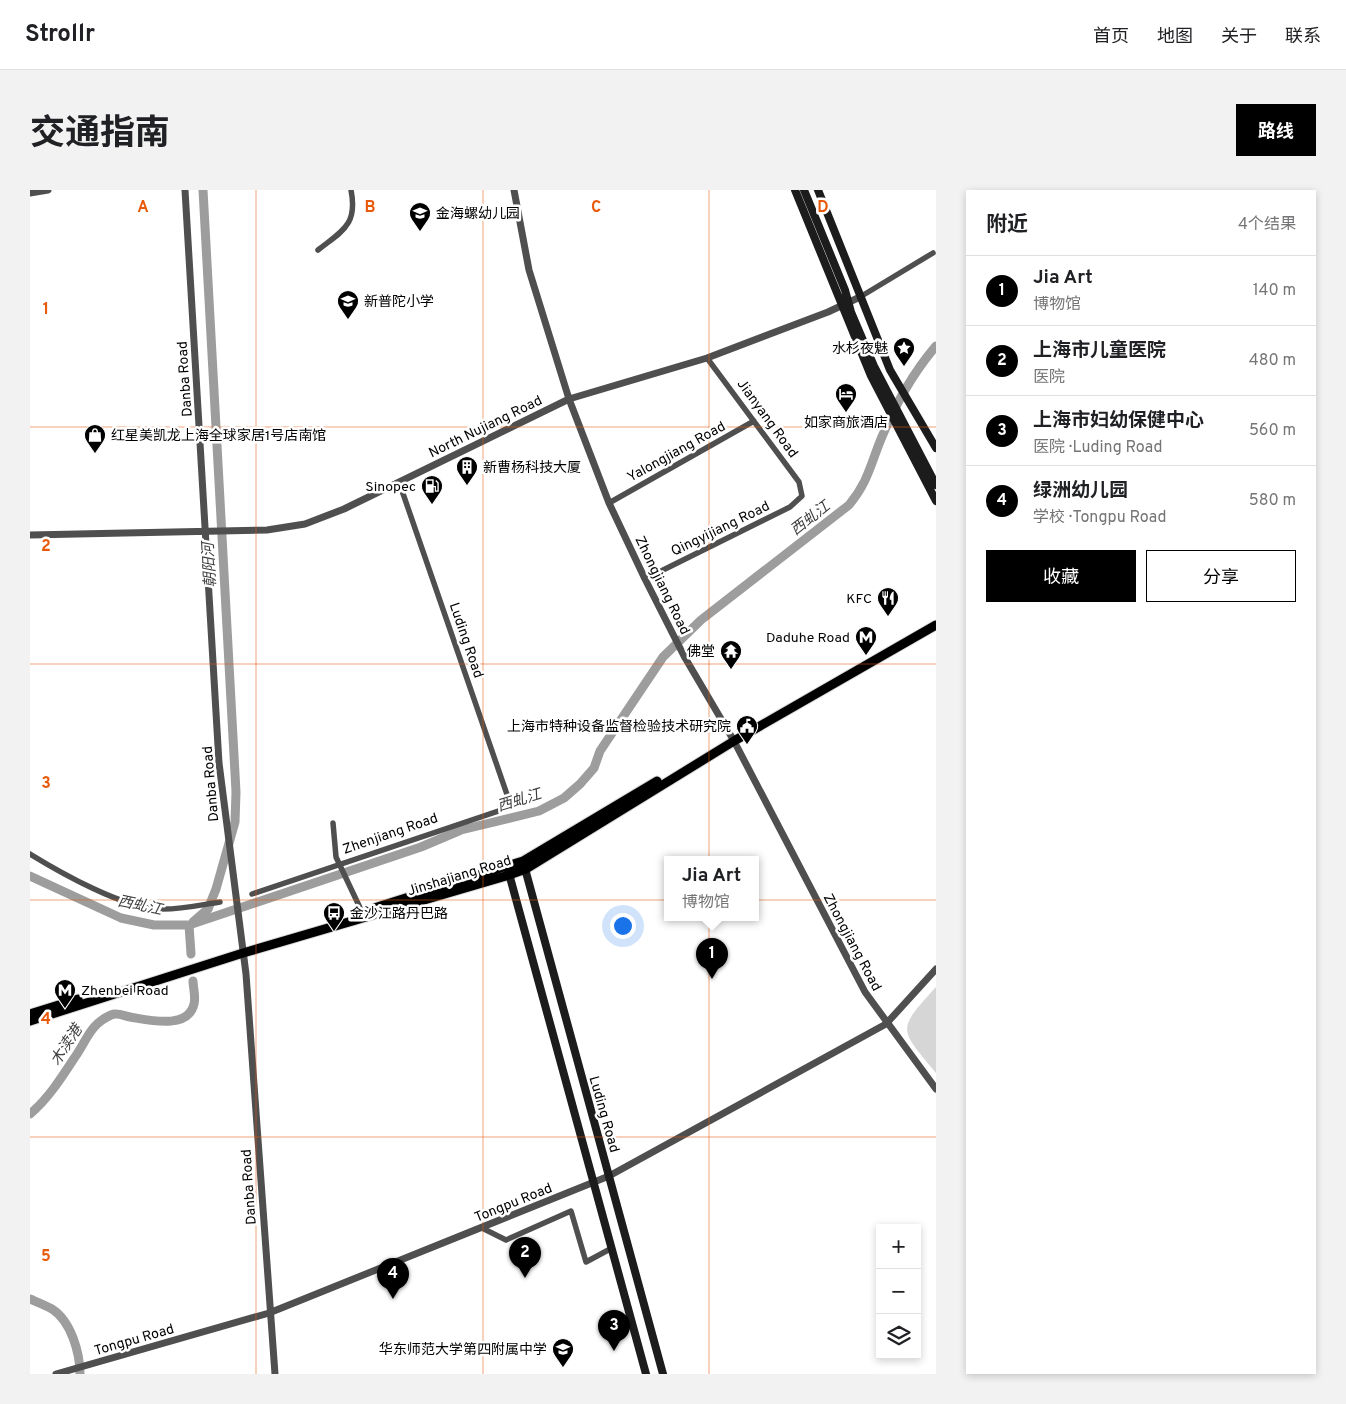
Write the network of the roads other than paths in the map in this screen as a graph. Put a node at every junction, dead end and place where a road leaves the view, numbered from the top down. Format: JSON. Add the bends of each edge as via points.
{"nodes":[{"id":1,"x":48,"y":190,"type":"edge"},
{"id":2,"x":185,"y":190,"type":"edge"},
{"id":3,"x":351,"y":190,"type":"edge"},
{"id":4,"x":514,"y":190,"type":"edge"},
{"id":5,"x":795,"y":190,"type":"edge"},
{"id":6,"x":804,"y":190,"type":"edge"},
{"id":7,"x":818,"y":190,"type":"edge"},
{"id":8,"x":30,"y":193,"type":"edge"},
{"id":9,"x":822,"y":232,"type":"junction"},
{"id":10,"x":318,"y":250,"type":"dead end"},
{"id":11,"x":843,"y":253,"type":"junction"},
{"id":12,"x":933,"y":253,"type":"dead end"},
{"id":13,"x":860,"y":296,"type":"junction"},
{"id":14,"x":845,"y":305,"type":"junction"},
{"id":15,"x":707,"y":358,"type":"junction"},
{"id":16,"x":568,"y":399,"type":"junction"},
{"id":17,"x":754,"y":421,"type":"junction"},
{"id":18,"x":936,"y":448,"type":"edge"},
{"id":19,"x":399,"y":482,"type":"junction"},
{"id":20,"x":936,"y":485,"type":"edge"},
{"id":21,"x":802,"y":496,"type":"joint"},
{"id":22,"x":936,"y":501,"type":"edge"},
{"id":23,"x":609,"y":503,"type":"junction"},
{"id":24,"x":206,"y":531,"type":"junction"},
{"id":25,"x":30,"y":534,"type":"edge"},
{"id":26,"x":645,"y":579,"type":"junction"},
{"id":27,"x":936,"y":619,"type":"edge"},
{"id":28,"x":936,"y":624,"type":"edge"},
{"id":29,"x":733,"y":739,"type":"junction"},
{"id":30,"x":537,"y":798,"type":"dead end"},
{"id":31,"x":511,"y":806,"type":"junction"},
{"id":32,"x":333,"y":823,"type":"dead end"},
{"id":33,"x":30,"y":854,"type":"edge"},
{"id":34,"x":339,"y":864,"type":"junction"},
{"id":35,"x":524,"y":865,"type":"junction"},
{"id":36,"x":508,"y":872,"type":"junction"},
{"id":37,"x":252,"y":894,"type":"dead end"},
{"id":38,"x":220,"y":902,"type":"dead end"},
{"id":39,"x":362,"y":912,"type":"junction"},
{"id":40,"x":243,"y":950,"type":"junction"},
{"id":41,"x":936,"y":969,"type":"edge"},
{"id":42,"x":30,"y":1014,"type":"edge"},
{"id":43,"x":30,"y":1021,"type":"edge"},
{"id":44,"x":886,"y":1024,"type":"junction"},
{"id":45,"x":936,"y":1089,"type":"edge"},
{"id":46,"x":609,"y":1176,"type":"junction"},
{"id":47,"x":594,"y":1183,"type":"junction"},
{"id":48,"x":482,"y":1228,"type":"junction"},
{"id":49,"x":612,"y":1248,"type":"junction"},
{"id":50,"x":269,"y":1313,"type":"junction"},
{"id":51,"x":56,"y":1374,"type":"edge"},
{"id":52,"x":275,"y":1374,"type":"edge"},
{"id":53,"x":646,"y":1374,"type":"edge"},
{"id":54,"x":663,"y":1374,"type":"edge"}],
"edges":[{"from":1,"to":8,"type":"street"},
{"from":2,"to":24,"type":"street","name":"Danba Road"},
{"from":3,"to":10,"type":"street","via":[[354,208],[349,224]]},
{"from":4,"to":16,"type":"street","name":"Zhongjiang Road","via":[[529,270]]},
{"from":5,"to":14,"type":"main road"},
{"from":6,"to":9,"type":"main road"},
{"from":7,"to":11,"type":"main road"},
{"from":9,"to":11,"type":"main road"},
{"from":9,"to":14,"type":"main road"},
{"from":11,"to":13,"type":"main road"},
{"from":12,"to":13,"type":"street","name":"North Nujiang Road"},
{"from":13,"to":14,"type":"street","name":"North Nujiang Road"},
{"from":13,"to":18,"type":"main road","via":[[897,384]]},
{"from":14,"to":15,"type":"street","name":"North Nujiang Road"},
{"from":14,"to":20,"type":"main road","via":[[890,400]]},
{"from":14,"to":22,"type":"main road","via":[[886,409]]},
{"from":15,"to":16,"type":"street","name":"North Nujiang Road"},
{"from":15,"to":17,"type":"street","name":"Jianyang Road"},
{"from":16,"to":19,"type":"street","name":"North Nujiang Road"},
{"from":16,"to":23,"type":"street","name":"Zhongjiang Road"},
{"from":17,"to":21,"type":"street","name":"Jianyang Road","via":[[799,482]]},
{"from":17,"to":23,"type":"street","name":"Yalongjiang Road"},
{"from":19,"to":24,"type":"street","name":"North Nujiang Road","via":[[305,524],[267,530]]},
{"from":19,"to":31,"type":"street","name":"Luding Road"},
{"from":21,"to":26,"type":"street","name":"Qingyijiang Road","via":[[790,508]]},
{"from":23,"to":26,"type":"street","name":"Zhongjiang Road"},
{"from":24,"to":25,"type":"street","name":"North Nujiang Road"},
{"from":24,"to":40,"type":"street","name":"Danba Road","via":[[224,812]]},
{"from":26,"to":29,"type":"street","name":"Zhongjiang Road","via":[[684,656]]},
{"from":27,"to":29,"type":"main road","name":"Jinshajiang Road"},
{"from":28,"to":29,"type":"main road","name":"Jinshajiang Road"},
{"from":29,"to":35,"type":"main road","name":"Jinshajiang Road"},
{"from":29,"to":44,"type":"street","name":"Zhongjiang Road","via":[[850,965]]},
{"from":30,"to":31,"type":"street","name":"Zhenjiang Road"},
{"from":31,"to":34,"type":"street","name":"Zhenjiang Road"},
{"from":32,"to":34,"type":"street"},
{"from":33,"to":38,"type":"street","via":[[82,882],[142,906],[166,909]]},
{"from":34,"to":37,"type":"street","name":"Zhenjiang Road"},
{"from":34,"to":39,"type":"street"},
{"from":35,"to":36,"type":"main road","name":"Jinshajiang Road"},
{"from":35,"to":46,"type":"main road","name":"Luding Road"},
{"from":36,"to":39,"type":"main road","name":"Jinshajiang Road"},
{"from":36,"to":40,"type":"main road","name":"Jinshajiang Road"},
{"from":36,"to":47,"type":"main road","name":"Luding Road"},
{"from":39,"to":40,"type":"main road","name":"Jinshajiang Road"},
{"from":40,"to":42,"type":"main road","name":"Jinshajiang Road"},
{"from":40,"to":43,"type":"main road","name":"Jinshajiang Road"},
{"from":40,"to":50,"type":"street","name":"Danba Road"},
{"from":41,"to":44,"type":"street","name":"Tongpu Road"},
{"from":44,"to":45,"type":"street","name":"Zhongjiang Road"},
{"from":44,"to":46,"type":"street","name":"Tongpu Road"},
{"from":46,"to":47,"type":"street","name":"Tongpu Road"},
{"from":46,"to":54,"type":"main road","name":"Luding Road"},
{"from":47,"to":48,"type":"street","name":"Tongpu Road"},
{"from":47,"to":49,"type":"main road","name":"Luding Road"},
{"from":48,"to":49,"type":"street","via":[[506,1240],[571,1211],[586,1262]]},
{"from":48,"to":50,"type":"street","name":"Tongpu Road"},
{"from":49,"to":53,"type":"main road","name":"Luding Road"},
{"from":50,"to":51,"type":"street","name":"Tongpu Road"},
{"from":50,"to":52,"type":"street","name":"Danba Road"}]}
